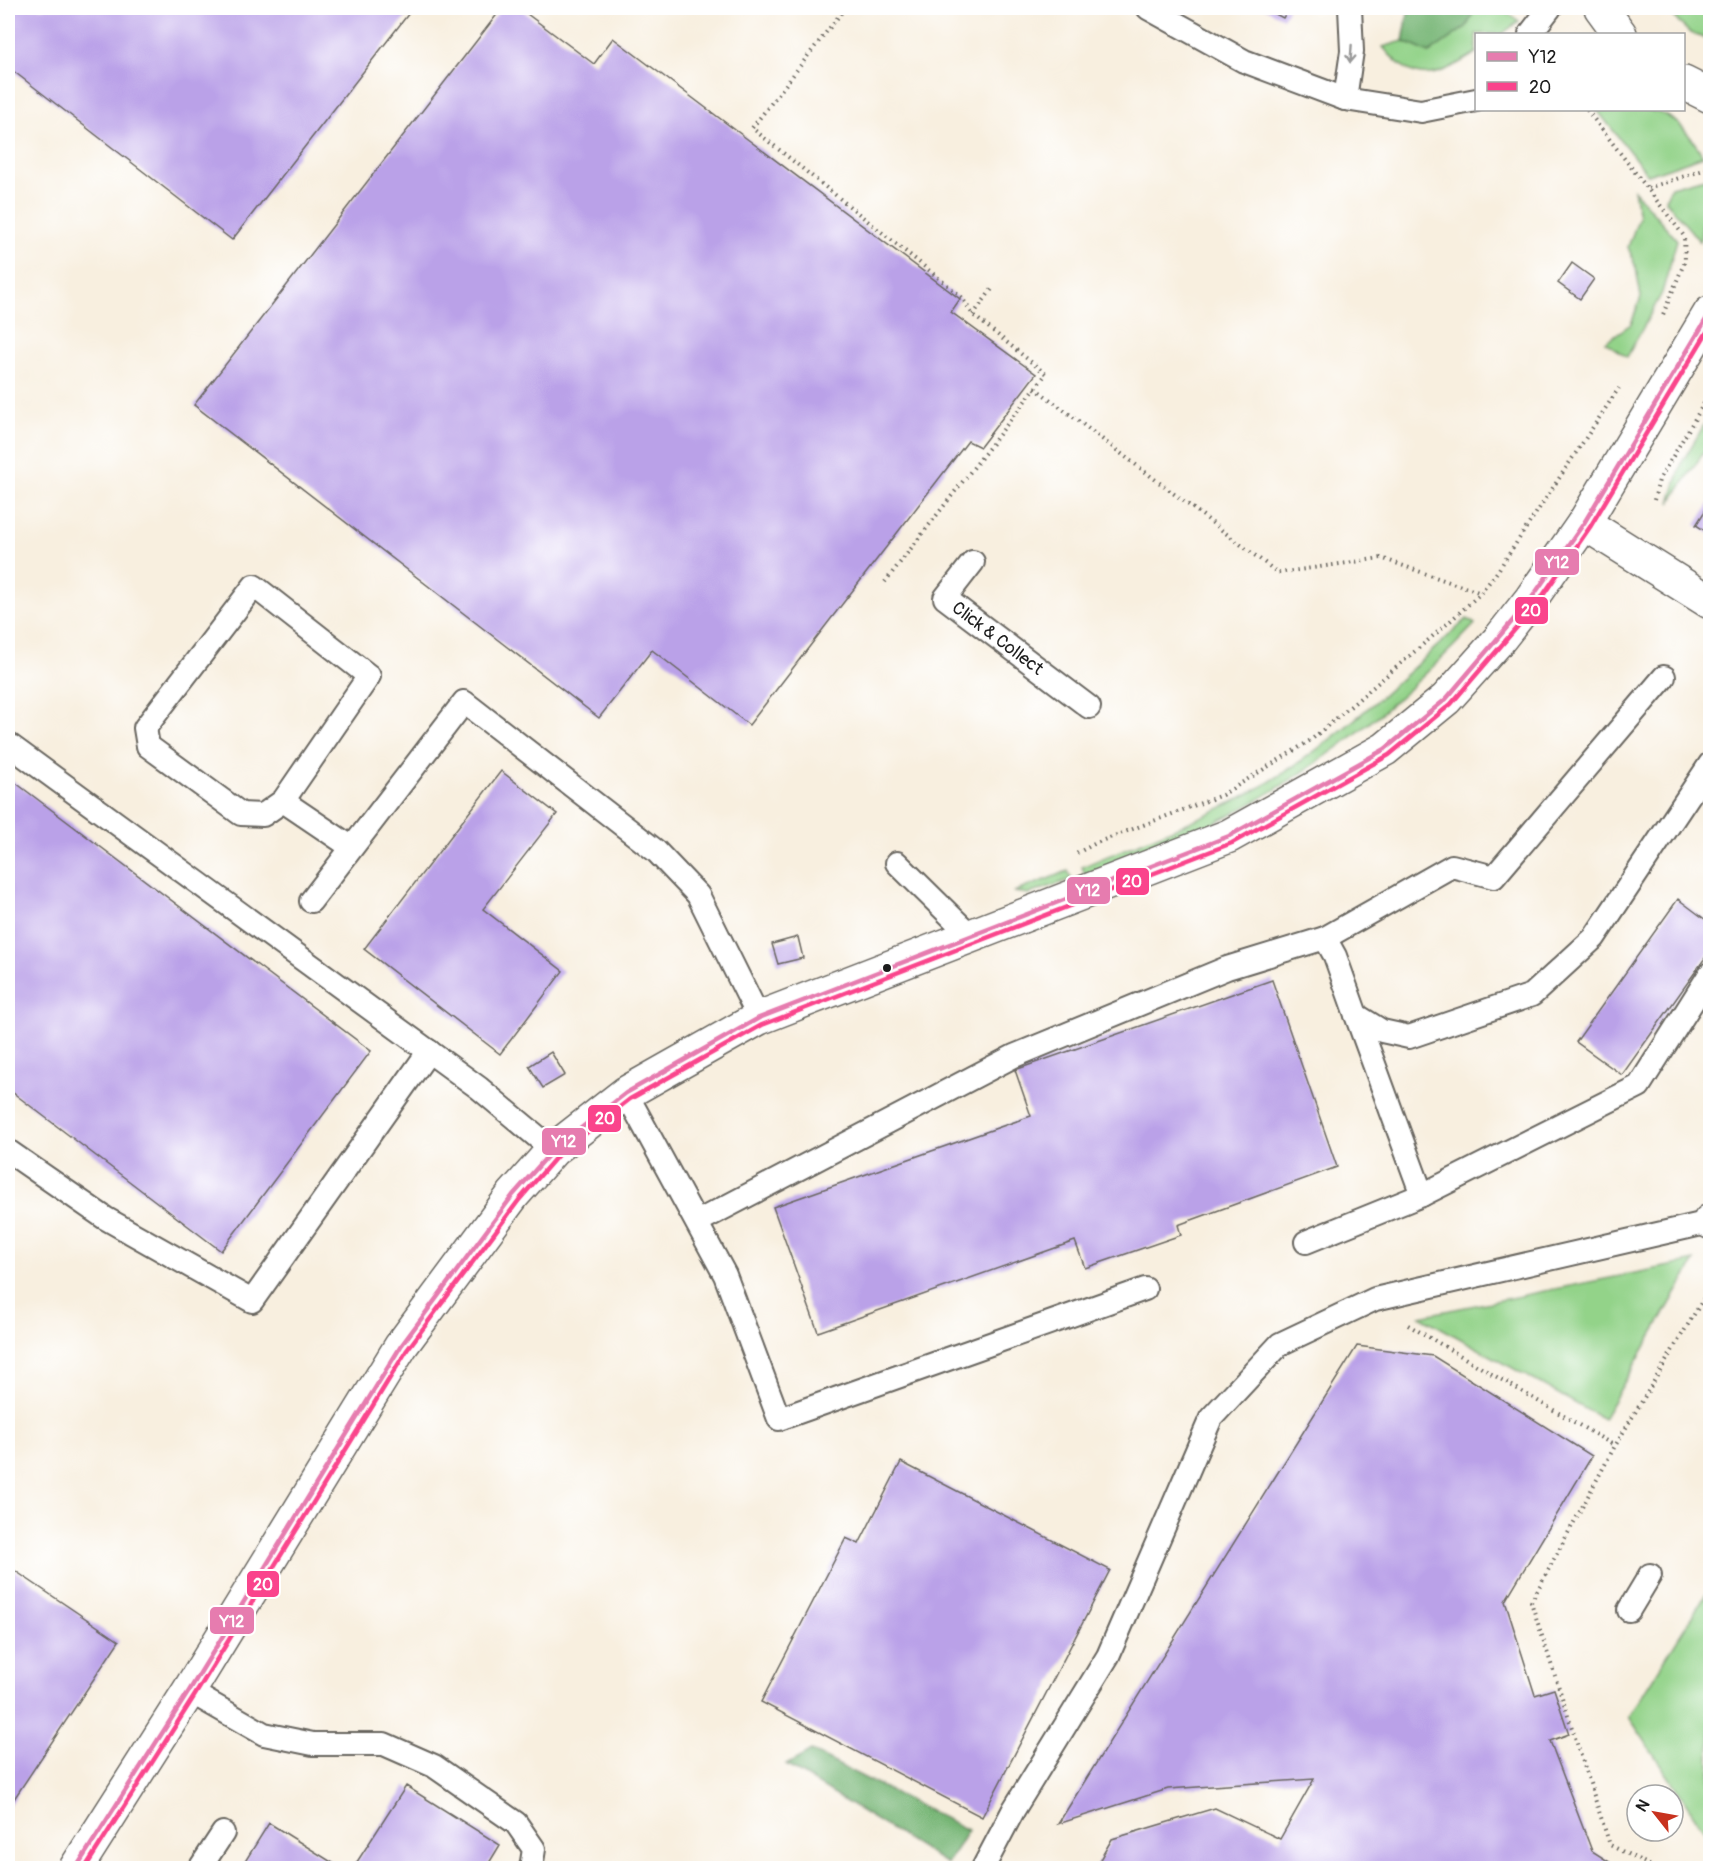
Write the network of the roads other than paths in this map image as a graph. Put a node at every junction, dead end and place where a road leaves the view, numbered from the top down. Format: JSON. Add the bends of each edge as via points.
{"nodes":[{"id":1,"x":1148,"y":8,"type":"edge"},
{"id":2,"x":1350,"y":8,"type":"edge"},
{"id":3,"x":1550,"y":8,"type":"edge"},
{"id":4,"x":1601,"y":8,"type":"edge"},
{"id":5,"x":1531,"y":33,"type":"edge"},
{"id":6,"x":1619,"y":33,"type":"edge"},
{"id":7,"x":1474,"y":98,"type":"edge"},
{"id":8,"x":1345,"y":99,"type":"junction"},
{"id":9,"x":1710,"y":313,"type":"edge"},
{"id":10,"x":1584,"y":523,"type":"junction"},
{"id":11,"x":973,"y":562,"type":"dead end"},
{"id":12,"x":1710,"y":602,"type":"edge"},
{"id":13,"x":1664,"y":677,"type":"dead end"},
{"id":14,"x":1089,"y":707,"type":"dead end"},
{"id":15,"x":8,"y":744,"type":"edge"},
{"id":16,"x":1710,"y":764,"type":"edge"},
{"id":17,"x":283,"y":801,"type":"junction"},
{"id":18,"x":351,"y":847,"type":"junction"},
{"id":19,"x":897,"y":863,"type":"dead end"},
{"id":20,"x":311,"y":901,"type":"dead end"},
{"id":21,"x":972,"y":937,"type":"junction"},
{"id":22,"x":1326,"y":938,"type":"junction"},
{"id":23,"x":1710,"y":974,"type":"edge"},
{"id":24,"x":1356,"y":1015,"type":"junction"},
{"id":25,"x":759,"y":1018,"type":"junction"},
{"id":26,"x":429,"y":1051,"type":"junction"},
{"id":27,"x":626,"y":1093,"type":"junction"},
{"id":28,"x":553,"y":1150,"type":"junction"},
{"id":29,"x":8,"y":1151,"type":"edge"},
{"id":30,"x":1422,"y":1195,"type":"junction"},
{"id":31,"x":697,"y":1222,"type":"junction"},
{"id":32,"x":1710,"y":1222,"type":"edge"},
{"id":33,"x":1306,"y":1242,"type":"dead end"},
{"id":34,"x":1145,"y":1289,"type":"dead end"},
{"id":35,"x":1650,"y":1575,"type":"dead end"},
{"id":36,"x":1629,"y":1610,"type":"dead end"},
{"id":37,"x":189,"y":1691,"type":"junction"},
{"id":38,"x":223,"y":1833,"type":"dead end"},
{"id":39,"x":76,"y":1869,"type":"edge"},
{"id":40,"x":200,"y":1869,"type":"edge"},
{"id":41,"x":531,"y":1869,"type":"edge"},
{"id":42,"x":983,"y":1869,"type":"edge"}],
"edges":[{"from":1,"to":8,"type":"lane","via":[[1244,61]]},
{"from":2,"to":8,"type":"lane","one_way":true,"via":[[1352,51]]},
{"from":3,"to":5,"type":"lane"},
{"from":4,"to":6,"type":"street"},
{"from":7,"to":8,"type":"lane","via":[[1421,111]]},
{"from":9,"to":10,"type":"street"},
{"from":10,"to":12,"type":"street"},
{"from":10,"to":21,"type":"street","via":[[1498,641],[1446,699],[1385,749],[1229,836]]},
{"from":11,"to":14,"type":"lane","name":"Click & Collect","via":[[945,598]]},
{"from":13,"to":22,"type":"lane","via":[[1494,877],[1452,866]]},
{"from":15,"to":26,"type":"lane"},
{"from":16,"to":24,"type":"lane","via":[[1594,938],[1532,995],[1409,1037],[1382,1031]]},
{"from":17,"to":17,"type":"lane","via":[[263,815],[241,814],[148,746],[145,728],[254,586],[369,676]]},
{"from":17,"to":18,"type":"lane"},
{"from":18,"to":20,"type":"lane"},
{"from":18,"to":25,"type":"lane","via":[[464,702],[656,851],[698,895]]},
{"from":19,"to":21,"type":"lane"},
{"from":21,"to":25,"type":"street"},
{"from":22,"to":24,"type":"lane"},
{"from":22,"to":31,"type":"lane","via":[[1227,968],[1014,1056]]},
{"from":23,"to":30,"type":"lane","via":[[1639,1086]]},
{"from":24,"to":30,"type":"lane"},
{"from":25,"to":27,"type":"street"},
{"from":26,"to":28,"type":"lane"},
{"from":26,"to":29,"type":"lane","via":[[252,1301],[105,1218]]},
{"from":27,"to":28,"type":"street"},
{"from":27,"to":31,"type":"lane"},
{"from":28,"to":37,"type":"street","via":[[513,1195],[401,1346]]},
{"from":30,"to":33,"type":"lane"},
{"from":31,"to":34,"type":"lane","via":[[725,1275],[779,1419]]},
{"from":32,"to":42,"type":"lane","via":[[1375,1299],[1280,1344],[1211,1418],[1108,1656],[1014,1809]]},
{"from":35,"to":36,"type":"lane"},
{"from":37,"to":39,"type":"street"},
{"from":37,"to":41,"type":"lane","via":[[264,1734],[313,1744],[384,1744],[434,1766],[516,1823],[534,1848]]},
{"from":38,"to":40,"type":"lane"}]}
